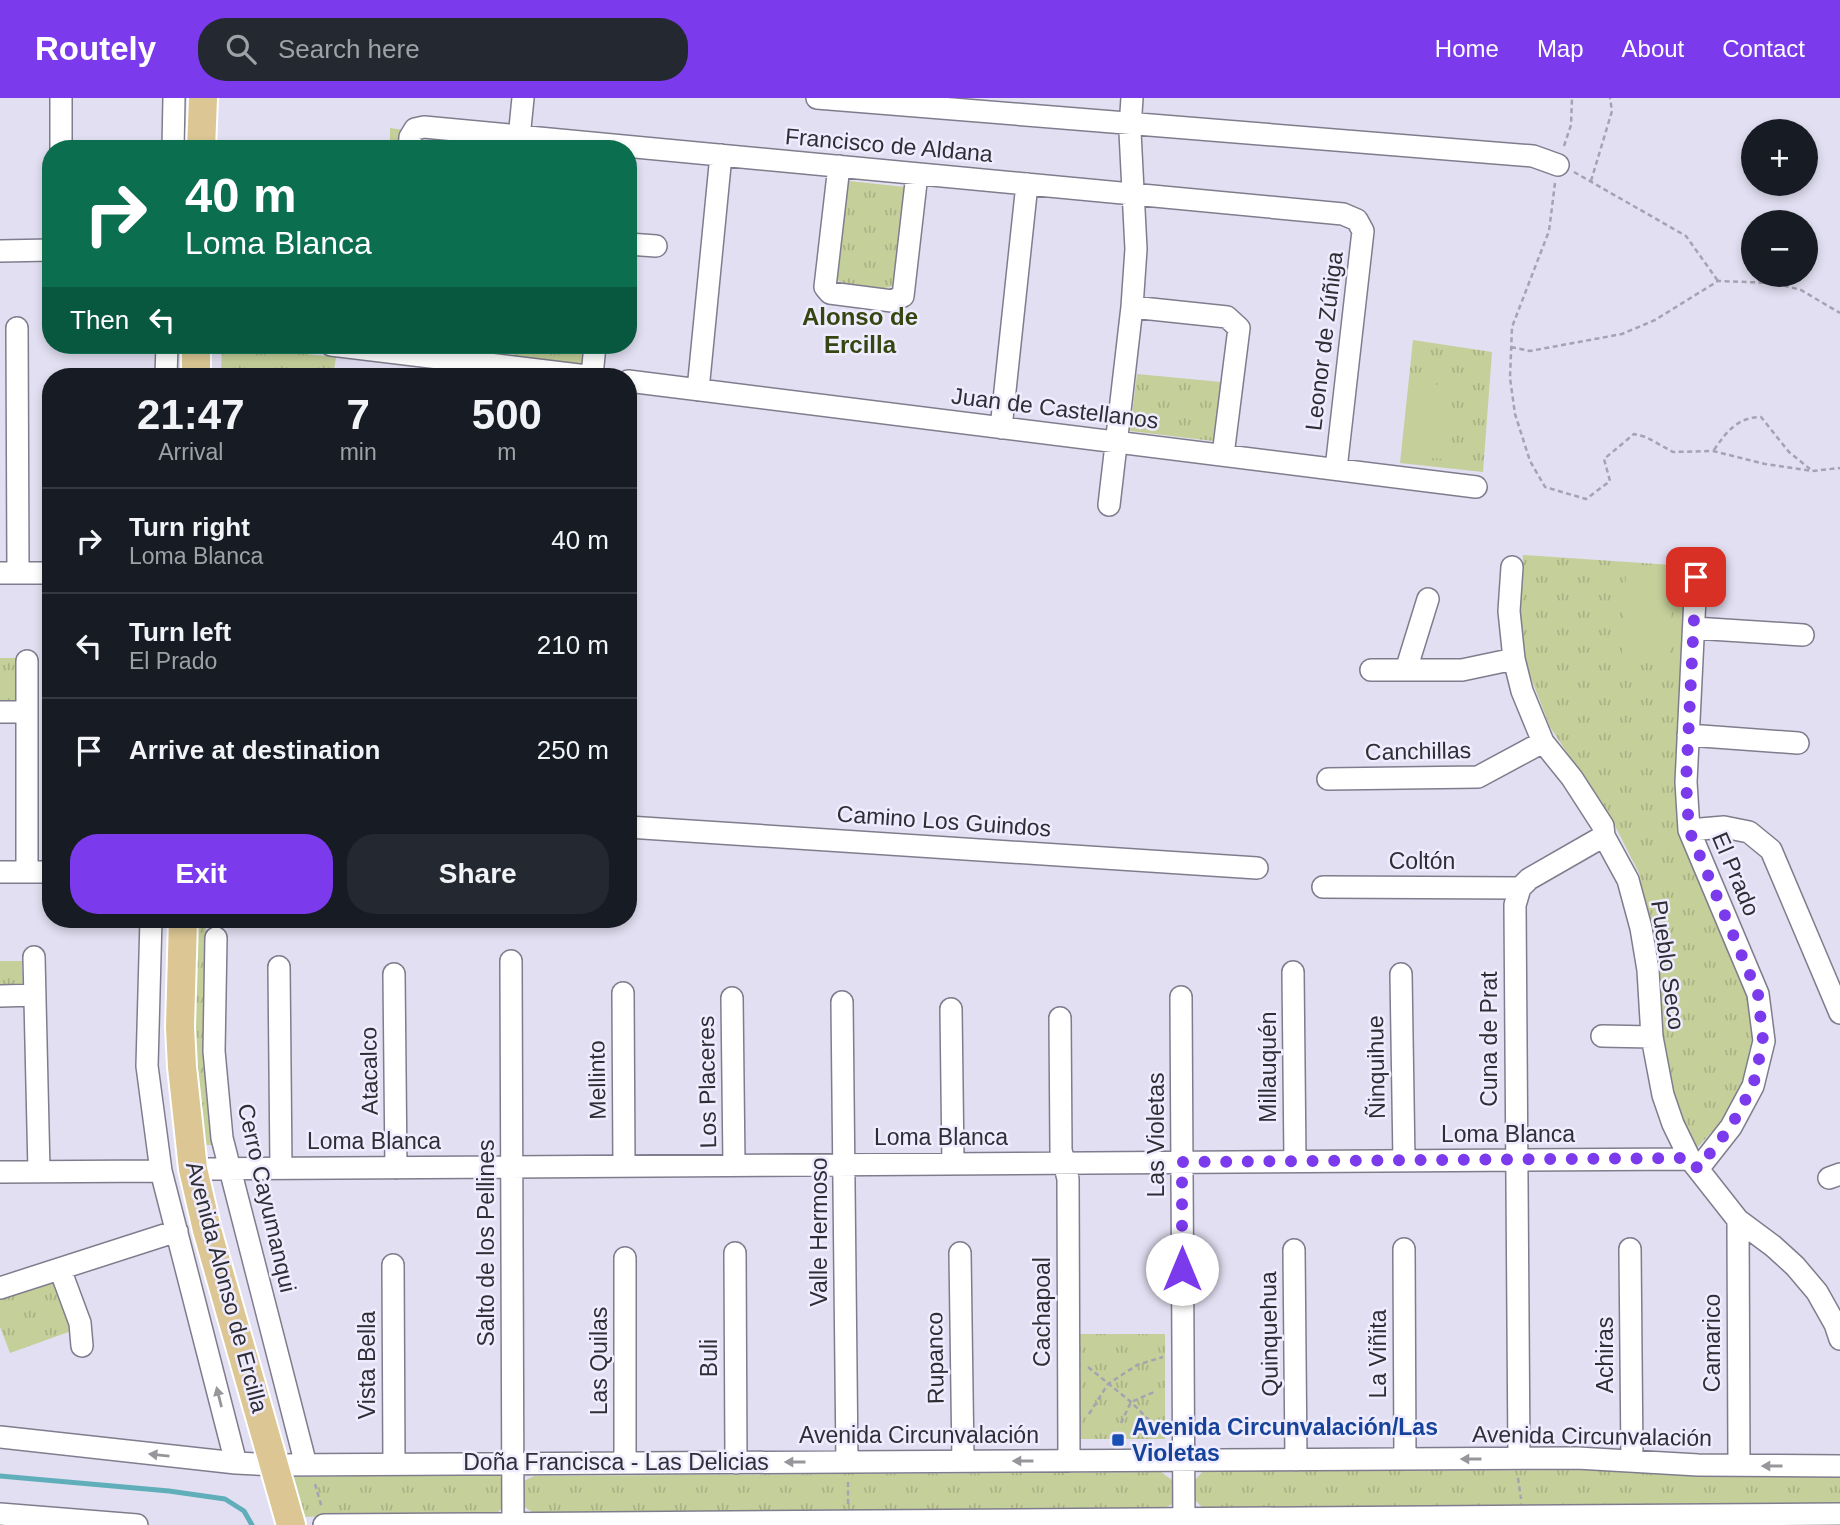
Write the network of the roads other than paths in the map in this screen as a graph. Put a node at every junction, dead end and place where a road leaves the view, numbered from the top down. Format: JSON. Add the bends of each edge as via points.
{"nodes":[{"id":1,"x":61,"y":98,"type":"edge"},
{"id":2,"x":174,"y":98,"type":"edge"},
{"id":3,"x":203,"y":98,"type":"edge"},
{"id":4,"x":523,"y":98,"type":"edge"},
{"id":5,"x":817,"y":98,"type":"edge"},
{"id":6,"x":1131,"y":114,"type":"edge"},
{"id":7,"x":412,"y":139,"type":"edge"},
{"id":8,"x":61,"y":140,"type":"edge"},
{"id":9,"x":173,"y":140,"type":"edge"},
{"id":10,"x":201,"y":140,"type":"edge"},
{"id":11,"x":506,"y":140,"type":"edge"},
{"id":12,"x":519,"y":140,"type":"edge"},
{"id":13,"x":637,"y":150,"type":"edge"},
{"id":14,"x":721,"y":155,"type":"junction"},
{"id":15,"x":1558,"y":165,"type":"road end"},
{"id":16,"x":839,"y":166,"type":"junction"},
{"id":17,"x":917,"y":174,"type":"junction"},
{"id":18,"x":1027,"y":184,"type":"junction"},
{"id":19,"x":1135,"y":194,"type":"junction"},
{"id":20,"x":1357,"y":220,"type":"joint"},
{"id":21,"x":637,"y":245,"type":"edge"},
{"id":22,"x":656,"y":246,"type":"dead end"},
{"id":23,"x":42,"y":250,"type":"edge"},
{"id":24,"x":0,"y":251,"type":"edge"},
{"id":25,"x":1132,"y":307,"type":"junction"},
{"id":26,"x":16,"y":328,"type":"dead end"},
{"id":27,"x":437,"y":354,"type":"edge"},
{"id":28,"x":496,"y":362,"type":"edge"},
{"id":29,"x":536,"y":368,"type":"edge"},
{"id":30,"x":637,"y":383,"type":"edge"},
{"id":31,"x":698,"y":390,"type":"junction"},
{"id":32,"x":1001,"y":428,"type":"junction"},
{"id":33,"x":1118,"y":442,"type":"junction"},
{"id":34,"x":1223,"y":455,"type":"junction"},
{"id":35,"x":1336,"y":469,"type":"junction"},
{"id":36,"x":1476,"y":487,"type":"dead end"},
{"id":37,"x":1109,"y":505,"type":"dead end"},
{"id":38,"x":1512,"y":566,"type":"dead end"},
{"id":39,"x":9,"y":573,"type":"edge"},
{"id":40,"x":42,"y":573,"type":"edge"},
{"id":41,"x":1696,"y":577,"type":"dead end"},
{"id":42,"x":1428,"y":599,"type":"dead end"},
{"id":43,"x":1694,"y":628,"type":"junction"},
{"id":44,"x":1803,"y":635,"type":"dead end"},
{"id":45,"x":1514,"y":659,"type":"junction"},
{"id":46,"x":27,"y":661,"type":"dead end"},
{"id":47,"x":1371,"y":670,"type":"dead end"},
{"id":48,"x":1406,"y":670,"type":"junction"},
{"id":49,"x":0,"y":712,"type":"edge"},
{"id":50,"x":27,"y":712,"type":"junction"},
{"id":51,"x":1688,"y":735,"type":"junction"},
{"id":52,"x":1543,"y":742,"type":"junction"},
{"id":53,"x":1798,"y":743,"type":"dead end"},
{"id":54,"x":1328,"y":779,"type":"dead end"},
{"id":55,"x":637,"y":828,"type":"edge"},
{"id":56,"x":1689,"y":830,"type":"junction"},
{"id":57,"x":1604,"y":836,"type":"junction"},
{"id":58,"x":1257,"y":868,"type":"dead end"},
{"id":59,"x":0,"y":872,"type":"edge"},
{"id":60,"x":27,"y":872,"type":"junction"},
{"id":61,"x":42,"y":872,"type":"edge"},
{"id":62,"x":1323,"y":887,"type":"dead end"},
{"id":63,"x":1520,"y":888,"type":"junction"},
{"id":64,"x":151,"y":928,"type":"edge"},
{"id":65,"x":183,"y":928,"type":"edge"},
{"id":66,"x":216,"y":938,"type":"dead end"},
{"id":67,"x":34,"y":957,"type":"dead end"},
{"id":68,"x":511,"y":961,"type":"dead end"},
{"id":69,"x":279,"y":967,"type":"dead end"},
{"id":70,"x":1293,"y":972,"type":"dead end"},
{"id":71,"x":394,"y":974,"type":"dead end"},
{"id":72,"x":1401,"y":974,"type":"dead end"},
{"id":73,"x":622,"y":993,"type":"dead end"},
{"id":74,"x":0,"y":996,"type":"edge"},
{"id":75,"x":35,"y":996,"type":"junction"},
{"id":76,"x":1181,"y":997,"type":"dead end"},
{"id":77,"x":732,"y":998,"type":"dead end"},
{"id":78,"x":842,"y":1002,"type":"dead end"},
{"id":79,"x":951,"y":1009,"type":"dead end"},
{"id":80,"x":1840,"y":1013,"type":"edge"},
{"id":81,"x":1060,"y":1018,"type":"dead end"},
{"id":82,"x":1602,"y":1036,"type":"dead end"},
{"id":83,"x":1652,"y":1037,"type":"junction"},
{"id":84,"x":1516,"y":1160,"type":"junction"},
{"id":85,"x":1295,"y":1161,"type":"junction"},
{"id":86,"x":1404,"y":1161,"type":"junction"},
{"id":87,"x":1182,"y":1162,"type":"junction"},
{"id":88,"x":1064,"y":1163,"type":"junction"},
{"id":89,"x":845,"y":1164,"type":"junction"},
{"id":90,"x":953,"y":1164,"type":"junction"},
{"id":91,"x":1694,"y":1164,"type":"junction"},
{"id":92,"x":734,"y":1165,"type":"junction"},
{"id":93,"x":624,"y":1166,"type":"junction"},
{"id":94,"x":512,"y":1167,"type":"junction"},
{"id":95,"x":281,"y":1168,"type":"junction"},
{"id":96,"x":396,"y":1168,"type":"junction"},
{"id":97,"x":193,"y":1169,"type":"junction"},
{"id":98,"x":229,"y":1169,"type":"junction"},
{"id":99,"x":38,"y":1171,"type":"junction"},
{"id":100,"x":161,"y":1171,"type":"junction"},
{"id":101,"x":0,"y":1172,"type":"edge"},
{"id":102,"x":1738,"y":1220,"type":"junction"},
{"id":103,"x":177,"y":1231,"type":"junction"},
{"id":104,"x":1404,"y":1248,"type":"dead end"},
{"id":105,"x":1630,"y":1249,"type":"dead end"},
{"id":106,"x":1294,"y":1250,"type":"dead end"},
{"id":107,"x":960,"y":1253,"type":"dead end"},
{"id":108,"x":735,"y":1254,"type":"dead end"},
{"id":109,"x":625,"y":1258,"type":"dead end"},
{"id":110,"x":393,"y":1265,"type":"dead end"},
{"id":111,"x":60,"y":1269,"type":"junction"},
{"id":112,"x":0,"y":1288,"type":"edge"},
{"id":113,"x":1840,"y":1339,"type":"edge"},
{"id":114,"x":82,"y":1346,"type":"dead end"},
{"id":115,"x":0,"y":1437,"type":"edge"},
{"id":116,"x":1519,"y":1458,"type":"junction"},
{"id":117,"x":1405,"y":1459,"type":"junction"},
{"id":118,"x":1184,"y":1460,"type":"junction"},
{"id":119,"x":1296,"y":1460,"type":"junction"},
{"id":120,"x":1632,"y":1460,"type":"junction"},
{"id":121,"x":963,"y":1461,"type":"junction"},
{"id":122,"x":1069,"y":1461,"type":"junction"},
{"id":123,"x":736,"y":1462,"type":"junction"},
{"id":124,"x":847,"y":1462,"type":"junction"},
{"id":125,"x":236,"y":1463,"type":"junction"},
{"id":126,"x":625,"y":1463,"type":"junction"},
{"id":127,"x":394,"y":1464,"type":"junction"},
{"id":128,"x":513,"y":1464,"type":"junction"},
{"id":129,"x":276,"y":1465,"type":"junction"},
{"id":130,"x":306,"y":1465,"type":"junction"},
{"id":131,"x":1739,"y":1465,"type":"junction"},
{"id":132,"x":1840,"y":1466,"type":"edge"},
{"id":133,"x":0,"y":1514,"type":"edge"},
{"id":134,"x":1840,"y":1514,"type":"edge"},
{"id":135,"x":1523,"y":1520,"type":"edge"},
{"id":136,"x":37,"y":1521,"type":"edge"},
{"id":137,"x":62,"y":1522,"type":"edge"},
{"id":138,"x":1070,"y":1522,"type":"edge"},
{"id":139,"x":1184,"y":1522,"type":"edge"},
{"id":140,"x":847,"y":1523,"type":"edge"},
{"id":141,"x":513,"y":1524,"type":"edge"},
{"id":142,"x":137,"y":1525,"type":"edge"},
{"id":143,"x":291,"y":1525,"type":"edge"},
{"id":144,"x":326,"y":1525,"type":"edge"}],
"edges":[{"from":1,"to":8,"type":"street"},
{"from":2,"to":9,"type":"street"},
{"from":3,"to":10,"type":"main road"},
{"from":4,"to":12,"type":"street"},
{"from":5,"to":15,"type":"street","via":[[1533,156]]},
{"from":6,"to":19,"type":"street"},
{"from":7,"to":11,"type":"street","name":"Francisco de Aldana","via":[[424,127]]},
{"from":13,"to":14,"type":"street","name":"Francisco de Aldana"},
{"from":14,"to":16,"type":"street","name":"Francisco de Aldana"},
{"from":14,"to":31,"type":"street"},
{"from":16,"to":17,"type":"street","name":"Francisco de Aldana"},
{"from":16,"to":17,"type":"street","via":[[825,287],[830,293],[892,301],[903,296]]},
{"from":17,"to":18,"type":"street","name":"Francisco de Aldana"},
{"from":18,"to":19,"type":"street","name":"Francisco de Aldana"},
{"from":18,"to":32,"type":"street"},
{"from":19,"to":20,"type":"street","name":"Francisco de Aldana","via":[[1343,214]]},
{"from":19,"to":25,"type":"street"},
{"from":20,"to":35,"type":"street","name":"Leonor de Zúñiga","via":[[1363,231]]},
{"from":21,"to":22,"type":"street"},
{"from":23,"to":24,"type":"street"},
{"from":25,"to":33,"type":"street"},
{"from":25,"to":34,"type":"street","via":[[1227,317],[1239,328]]},
{"from":26,"to":39,"type":"street"},
{"from":27,"to":28,"type":"street"},
{"from":28,"to":29,"type":"street"},
{"from":30,"to":31,"type":"street","name":"Juan de Castellanos"},
{"from":31,"to":32,"type":"street","name":"Juan de Castellanos"},
{"from":32,"to":33,"type":"street","name":"Juan de Castellanos"},
{"from":33,"to":34,"type":"street","name":"Juan de Castellanos"},
{"from":33,"to":37,"type":"street"},
{"from":34,"to":35,"type":"street","name":"Juan de Castellanos"},
{"from":35,"to":36,"type":"street","name":"Juan de Castellanos"},
{"from":38,"to":45,"type":"street","name":"Pueblo Seco","via":[[1509,611]]},
{"from":39,"to":40,"type":"street"},
{"from":41,"to":43,"type":"street","name":"El Prado"},
{"from":42,"to":48,"type":"street"},
{"from":43,"to":44,"type":"street"},
{"from":43,"to":51,"type":"street","name":"El Prado"},
{"from":45,"to":48,"type":"street","via":[[1462,670]]},
{"from":45,"to":52,"type":"street","name":"Pueblo Seco"},
{"from":46,"to":50,"type":"street"},
{"from":47,"to":48,"type":"street"},
{"from":49,"to":50,"type":"street"},
{"from":50,"to":60,"type":"street"},
{"from":51,"to":53,"type":"street"},
{"from":51,"to":56,"type":"street","name":"El Prado"},
{"from":52,"to":54,"type":"street","name":"Canchillas","via":[[1478,777]]},
{"from":52,"to":57,"type":"street","name":"Pueblo Seco","via":[[1572,778],[1603,826]]},
{"from":55,"to":58,"type":"street","name":"Camino Los Guindos"},
{"from":56,"to":80,"type":"street","via":[[1724,827],[1749,832],[1771,849]]},
{"from":56,"to":91,"type":"street","name":"El Prado","via":[[1758,994],[1763,1041],[1753,1086],[1731,1126]]},
{"from":57,"to":63,"type":"street"},
{"from":57,"to":83,"type":"street","name":"Pueblo Seco","via":[[1628,880],[1641,928]]},
{"from":59,"to":60,"type":"street"},
{"from":60,"to":61,"type":"street"},
{"from":62,"to":63,"type":"street","name":"Coltón"},
{"from":63,"to":84,"type":"street","name":"Cuna de Prat","via":[[1515,905]]},
{"from":64,"to":100,"type":"street","via":[[147,1066]]},
{"from":65,"to":97,"type":"main road","name":"Avenida Alonso de Ercilla","via":[[180,1027]]},
{"from":66,"to":98,"type":"street","name":"Cerro Cayumanqui","via":[[215,1079]]},
{"from":67,"to":75,"type":"street"},
{"from":68,"to":94,"type":"street","name":"Salto de los Pellines"},
{"from":69,"to":95,"type":"street"},
{"from":70,"to":85,"type":"street","name":"Millauquén"},
{"from":71,"to":96,"type":"street","name":"Atacalco"},
{"from":72,"to":86,"type":"street","name":"Ñinquihue"},
{"from":73,"to":93,"type":"street","name":"Mellinto"},
{"from":74,"to":75,"type":"street"},
{"from":75,"to":99,"type":"street"},
{"from":76,"to":87,"type":"street","name":"Las Violetas"},
{"from":77,"to":92,"type":"street","name":"Los Placeres"},
{"from":78,"to":89,"type":"street","name":"Valle Hermoso"},
{"from":79,"to":90,"type":"street"},
{"from":81,"to":88,"type":"street","name":"Cachapoal","via":[[1060,1150]]},
{"from":82,"to":83,"type":"street"},
{"from":83,"to":91,"type":"street","name":"Pueblo Seco","via":[[1663,1095]]},
{"from":84,"to":86,"type":"street","name":"Loma Blanca"},
{"from":84,"to":91,"type":"street","name":"Loma Blanca"},
{"from":84,"to":116,"type":"street","name":"Cuna de Prat"},
{"from":85,"to":86,"type":"street","name":"Loma Blanca"},
{"from":85,"to":87,"type":"street","name":"Loma Blanca"},
{"from":87,"to":88,"type":"street","name":"Loma Blanca"},
{"from":87,"to":118,"type":"street","name":"Las Violetas"},
{"from":88,"to":90,"type":"street","name":"Loma Blanca"},
{"from":88,"to":122,"type":"street","name":"Cachapoal","via":[[1068,1179]]},
{"from":89,"to":90,"type":"street","name":"Loma Blanca"},
{"from":89,"to":92,"type":"street","name":"Loma Blanca"},
{"from":89,"to":124,"type":"street","name":"Valle Hermoso"},
{"from":91,"to":102,"type":"street","name":"Pueblo Seco"},
{"from":92,"to":93,"type":"street","name":"Loma Blanca"},
{"from":93,"to":94,"type":"street","name":"Loma Blanca"},
{"from":94,"to":96,"type":"street","name":"Loma Blanca"},
{"from":94,"to":128,"type":"street","name":"Salto de los Pellines"},
{"from":95,"to":96,"type":"street","name":"Loma Blanca"},
{"from":95,"to":98,"type":"street","name":"Loma Blanca"},
{"from":97,"to":98,"type":"street","name":"Loma Blanca"},
{"from":97,"to":129,"type":"main road","name":"Avenida Alonso de Ercilla"},
{"from":98,"to":130,"type":"street","name":"Cerro Cayumanqui"},
{"from":99,"to":100,"type":"street"},
{"from":99,"to":101,"type":"street"},
{"from":100,"to":103,"type":"street"},
{"from":102,"to":113,"type":"street","name":"Pueblo Seco","via":[[1795,1266],[1817,1292]]},
{"from":102,"to":131,"type":"street","name":"Camarico"},
{"from":103,"to":111,"type":"street"},
{"from":125,"to":103,"type":"street","one_way":true},
{"from":104,"to":117,"type":"street","name":"La Viñita"},
{"from":105,"to":120,"type":"street","name":"Achiras"},
{"from":106,"to":119,"type":"street","name":"Quinquehua"},
{"from":107,"to":121,"type":"street","name":"Rupanco"},
{"from":108,"to":123,"type":"street","name":"Buli"},
{"from":109,"to":126,"type":"street","name":"Las Quilas"},
{"from":110,"to":127,"type":"street","name":"Vista Bella"},
{"from":111,"to":112,"type":"street"},
{"from":111,"to":114,"type":"street","via":[[80,1323]]},
{"from":125,"to":115,"type":"street","name":"Avenida Circunvalación","one_way":true},
{"from":116,"to":117,"type":"street","name":"Avenida Circunvalación","one_way":true},
{"from":116,"to":120,"type":"street","name":"Avenida Circunvalación"},
{"from":117,"to":119,"type":"street","name":"Avenida Circunvalación"},
{"from":118,"to":119,"type":"street","name":"Avenida Circunvalación"},
{"from":118,"to":122,"type":"street","name":"Avenida Circunvalación"},
{"from":118,"to":139,"type":"street","name":"Las Violetas"},
{"from":120,"to":131,"type":"street","name":"Avenida Circunvalación"},
{"from":122,"to":121,"type":"street","name":"Avenida Circunvalación","one_way":true},
{"from":121,"to":124,"type":"street","name":"Avenida Circunvalación"},
{"from":124,"to":123,"type":"street","name":"Avenida Circunvalación","one_way":true},
{"from":123,"to":126,"type":"street","name":"Avenida Circunvalación"},
{"from":125,"to":129,"type":"street","name":"Avenida Circunvalación"},
{"from":126,"to":128,"type":"street","name":"Avenida Circunvalación"},
{"from":127,"to":128,"type":"street","name":"Avenida Circunvalación"},
{"from":127,"to":130,"type":"street","name":"Avenida Circunvalación"},
{"from":128,"to":141,"type":"street","name":"Salto de los Pellines"},
{"from":129,"to":130,"type":"street","name":"Avenida Circunvalación"},
{"from":129,"to":143,"type":"main road","name":"Avenida Alonso de Ercilla"},
{"from":132,"to":131,"type":"street","name":"Avenida Circunvalación","one_way":true},
{"from":133,"to":136,"type":"street"},
{"from":134,"to":135,"type":"street"},
{"from":135,"to":139,"type":"street"},
{"from":136,"to":137,"type":"street"},
{"from":137,"to":142,"type":"street"},
{"from":138,"to":139,"type":"street"},
{"from":138,"to":140,"type":"street"},
{"from":140,"to":141,"type":"street"},
{"from":141,"to":144,"type":"street"}]}
